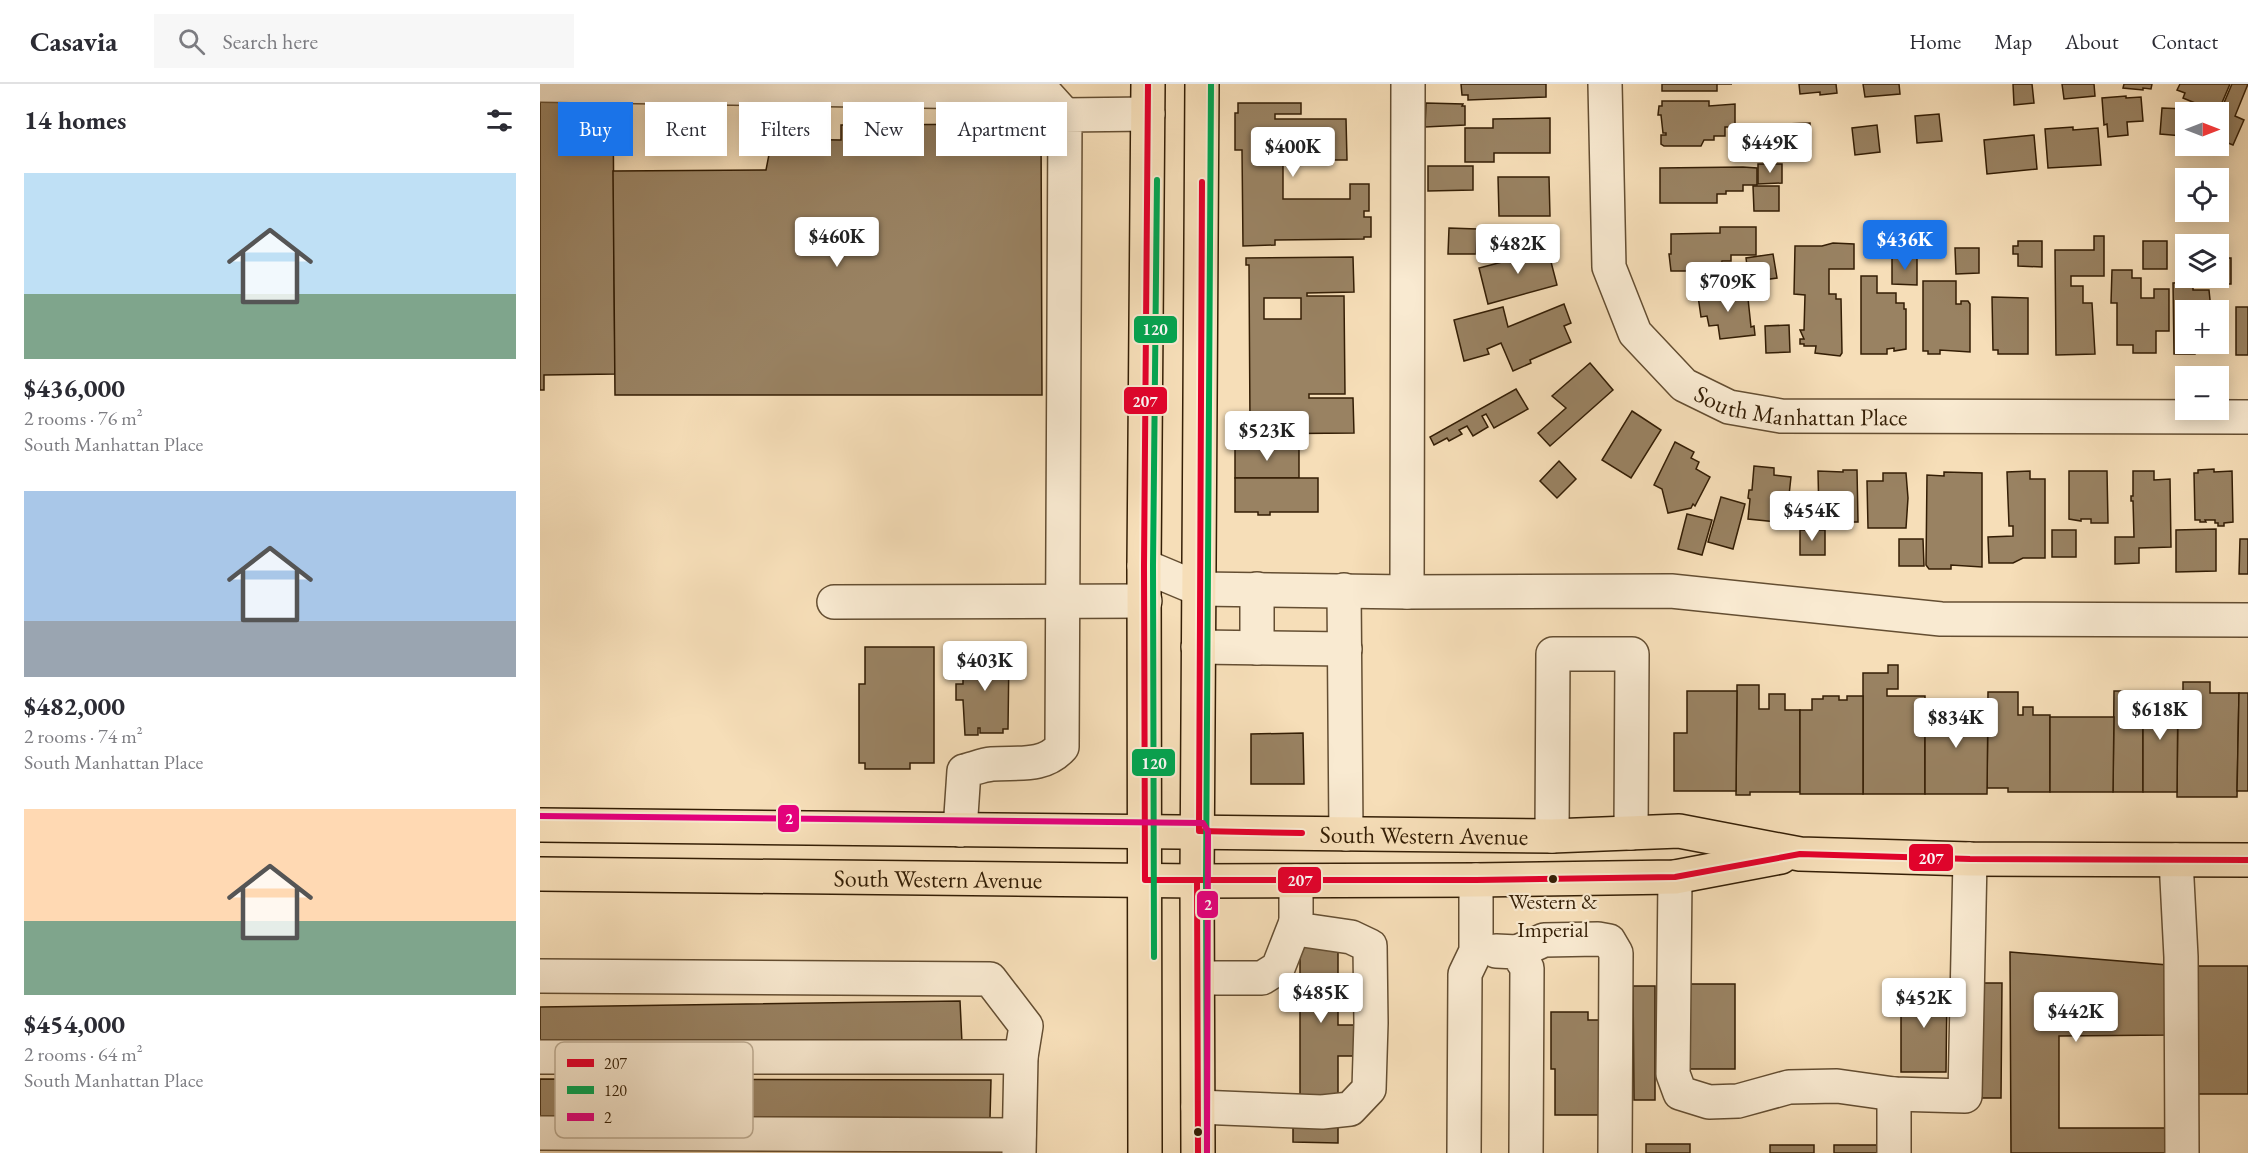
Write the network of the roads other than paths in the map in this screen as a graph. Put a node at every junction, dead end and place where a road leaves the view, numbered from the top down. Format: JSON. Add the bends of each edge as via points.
{"nodes":[{"id":1,"x":1202,"y":84,"type":"edge"},
{"id":2,"x":1408,"y":84,"type":"edge"},
{"id":3,"x":1605,"y":84,"type":"edge"},
{"id":4,"x":540,"y":86,"type":"edge"},
{"id":5,"x":1148,"y":99,"type":"edge"},
{"id":6,"x":1053,"y":102,"type":"edge"},
{"id":7,"x":1067,"y":115,"type":"edge"},
{"id":8,"x":1065,"y":156,"type":"edge"},
{"id":9,"x":2248,"y":417,"type":"edge"},
{"id":10,"x":1144,"y":566,"type":"junction"},
{"id":11,"x":1199,"y":589,"type":"junction"},
{"id":12,"x":1257,"y":589,"type":"junction"},
{"id":13,"x":1344,"y":590,"type":"junction"},
{"id":14,"x":1407,"y":592,"type":"junction"},
{"id":15,"x":1062,"y":601,"type":"junction"},
{"id":16,"x":1144,"y":601,"type":"junction"},
{"id":17,"x":834,"y":602,"type":"dead end"},
{"id":18,"x":2248,"y":620,"type":"edge"},
{"id":19,"x":1198,"y":647,"type":"junction"},
{"id":20,"x":1257,"y":648,"type":"junction"},
{"id":21,"x":1345,"y":649,"type":"junction"},
{"id":22,"x":540,"y":825,"type":"edge"},
{"id":23,"x":960,"y":830,"type":"junction"},
{"id":24,"x":1144,"y":831,"type":"junction"},
{"id":25,"x":1199,"y":831,"type":"junction"},
{"id":26,"x":1631,"y":833,"type":"junction"},
{"id":27,"x":1346,"y":834,"type":"junction"},
{"id":28,"x":1552,"y":836,"type":"junction"},
{"id":29,"x":1800,"y":854,"type":"junction"},
{"id":30,"x":1970,"y":859,"type":"junction"},
{"id":31,"x":2176,"y":860,"type":"junction"},
{"id":32,"x":2248,"y":860,"type":"edge"},
{"id":33,"x":540,"y":874,"type":"edge"},
{"id":34,"x":1676,"y":877,"type":"junction"},
{"id":35,"x":1144,"y":880,"type":"junction"},
{"id":36,"x":1476,"y":880,"type":"junction"},
{"id":37,"x":1197,"y":881,"type":"junction"},
{"id":38,"x":1296,"y":881,"type":"junction"},
{"id":39,"x":1296,"y":922,"type":"junction"},
{"id":40,"x":1476,"y":951,"type":"junction"},
{"id":41,"x":1517,"y":952,"type":"junction"},
{"id":42,"x":540,"y":976,"type":"edge"},
{"id":43,"x":1198,"y":978,"type":"junction"},
{"id":44,"x":753,"y":1056,"type":"edge"},
{"id":45,"x":1021,"y":1056,"type":"junction"},
{"id":46,"x":1894,"y":1094,"type":"junction"},
{"id":47,"x":1198,"y":1107,"type":"junction"},
{"id":48,"x":540,"y":1133,"type":"edge"},
{"id":49,"x":555,"y":1133,"type":"edge"},
{"id":50,"x":753,"y":1138,"type":"edge"},
{"id":51,"x":1019,"y":1144,"type":"edge"},
{"id":52,"x":1144,"y":1153,"type":"edge"},
{"id":53,"x":1198,"y":1153,"type":"edge"},
{"id":54,"x":1464,"y":1153,"type":"edge"},
{"id":55,"x":1526,"y":1153,"type":"edge"},
{"id":56,"x":1615,"y":1153,"type":"edge"},
{"id":57,"x":1894,"y":1153,"type":"edge"},
{"id":58,"x":2182,"y":1153,"type":"edge"}],
"edges":[{"from":1,"to":11,"type":"main road"},
{"from":2,"to":14,"type":"street"},
{"from":3,"to":9,"type":"street","name":"South Manhattan Place","via":[[1609,267],[1635,333],[1684,385],[1729,407],[1781,416]]},
{"from":4,"to":6,"type":"street","via":[[1045,93]]},
{"from":5,"to":7,"type":"street"},
{"from":5,"to":10,"type":"main road"},
{"from":8,"to":15,"type":"street"},
{"from":10,"to":11,"type":"street"},
{"from":10,"to":16,"type":"main road"},
{"from":11,"to":12,"type":"street"},
{"from":11,"to":19,"type":"main road"},
{"from":12,"to":13,"type":"street"},
{"from":12,"to":20,"type":"street"},
{"from":13,"to":14,"type":"street"},
{"from":13,"to":21,"type":"street"},
{"from":14,"to":18,"type":"street","via":[[1671,591],[1941,619]]},
{"from":15,"to":16,"type":"street"},
{"from":15,"to":17,"type":"street"},
{"from":15,"to":23,"type":"street","via":[[1062,747],[1038,763],[989,764],[964,771]]},
{"from":16,"to":24,"type":"main road"},
{"from":19,"to":20,"type":"street"},
{"from":19,"to":25,"type":"main road"},
{"from":20,"to":21,"type":"street"},
{"from":21,"to":27,"type":"street"},
{"from":22,"to":23,"type":"main road","name":"South Western Avenue"},
{"from":23,"to":24,"type":"main road","name":"South Western Avenue"},
{"from":24,"to":25,"type":"main road","name":"South Western Avenue"},
{"from":24,"to":35,"type":"main road"},
{"from":25,"to":27,"type":"main road","name":"South Western Avenue"},
{"from":25,"to":37,"type":"main road"},
{"from":26,"to":28,"type":"main road","name":"South Western Avenue"},
{"from":26,"to":28,"type":"street","via":[[1632,654],[1553,654]]},
{"from":26,"to":29,"type":"main road","name":"South Western Avenue","via":[[1679,831]]},
{"from":27,"to":28,"type":"main road","name":"South Western Avenue"},
{"from":29,"to":30,"type":"main road","name":"South Western Avenue"},
{"from":29,"to":34,"type":"main road","name":"South Western Avenue"},
{"from":30,"to":31,"type":"main road","name":"South Western Avenue"},
{"from":30,"to":46,"type":"street","via":[[1965,1096]]},
{"from":31,"to":32,"type":"main road","name":"South Western Avenue"},
{"from":31,"to":58,"type":"street","via":[[2181,957]]},
{"from":33,"to":35,"type":"main road","name":"South Western Avenue"},
{"from":34,"to":36,"type":"main road","name":"South Western Avenue"},
{"from":34,"to":46,"type":"street","via":[[1673,1074],[1680,1093],[1709,1102],[1738,1101],[1789,1087],[1837,1086]]},
{"from":35,"to":37,"type":"main road","name":"South Western Avenue"},
{"from":35,"to":52,"type":"main road"},
{"from":36,"to":38,"type":"main road","name":"South Western Avenue"},
{"from":36,"to":40,"type":"street"},
{"from":37,"to":38,"type":"main road","name":"South Western Avenue"},
{"from":37,"to":43,"type":"main road"},
{"from":38,"to":39,"type":"street"},
{"from":39,"to":43,"type":"street","via":[[1278,968],[1262,978]]},
{"from":39,"to":47,"type":"street","via":[[1303,930],[1351,937],[1370,946],[1368,1089],[1350,1109],[1322,1112]]},
{"from":40,"to":41,"type":"street"},
{"from":40,"to":54,"type":"street","via":[[1465,974]]},
{"from":41,"to":55,"type":"street","via":[[1527,968]]},
{"from":41,"to":56,"type":"street","via":[[1544,940],[1598,939],[1609,941],[1616,954]]},
{"from":42,"to":45,"type":"street","via":[[990,979],[1026,1026]]},
{"from":43,"to":47,"type":"main road"},
{"from":44,"to":45,"type":"street"},
{"from":45,"to":51,"type":"street"},
{"from":46,"to":57,"type":"street"},
{"from":47,"to":53,"type":"main road"},
{"from":48,"to":49,"type":"street"},
{"from":50,"to":51,"type":"street"}]}
